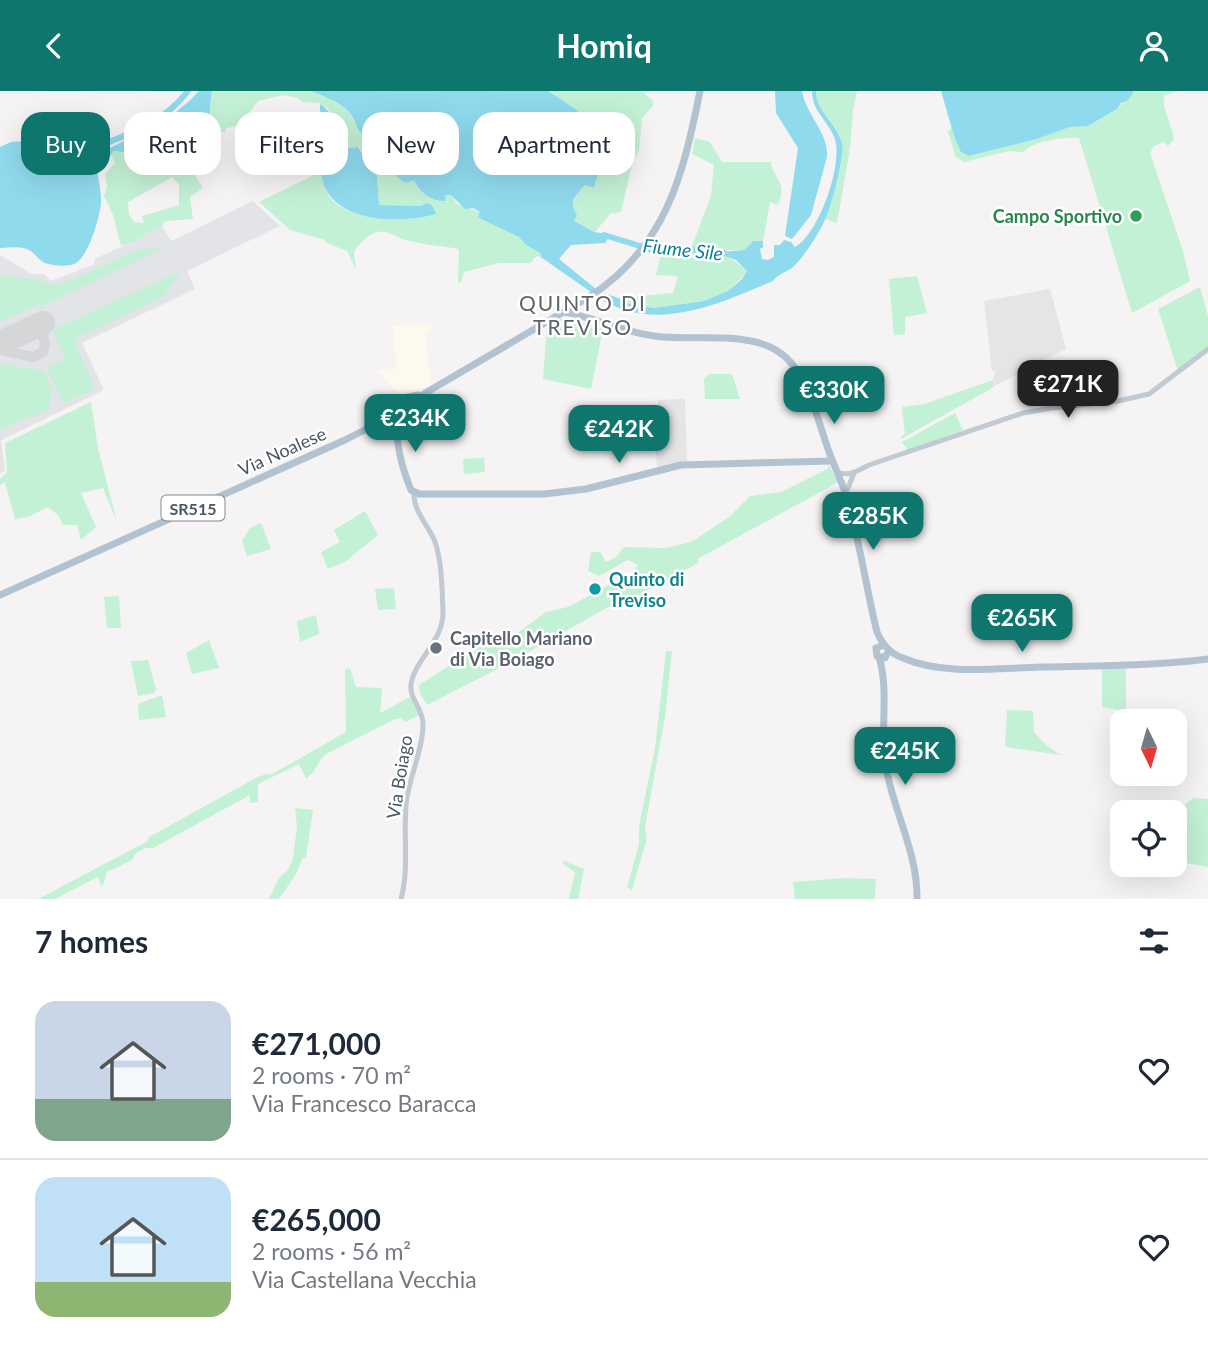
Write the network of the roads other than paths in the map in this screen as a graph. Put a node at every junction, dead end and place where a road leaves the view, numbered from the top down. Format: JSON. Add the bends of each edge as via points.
{"nodes":[{"id":1,"x":700,"y":91,"type":"edge"},
{"id":2,"x":563,"y":312,"type":"junction"},
{"id":3,"x":1208,"y":349,"type":"edge"},
{"id":4,"x":427,"y":392,"type":"junction"},
{"id":5,"x":401,"y":399,"type":"junction"},
{"id":6,"x":395,"y":416,"type":"junction"},
{"id":7,"x":831,"y":461,"type":"junction"},
{"id":8,"x":836,"y":472,"type":"junction"},
{"id":9,"x":851,"y":476,"type":"junction"},
{"id":10,"x":840,"y":481,"type":"junction"},
{"id":11,"x":414,"y":493,"type":"junction"},
{"id":12,"x":846,"y":494,"type":"junction"},
{"id":13,"x":0,"y":595,"type":"edge"},
{"id":14,"x":883,"y":652,"type":"junction"},
{"id":15,"x":1208,"y":659,"type":"edge"},
{"id":16,"x":401,"y":899,"type":"edge"},
{"id":17,"x":917,"y":899,"type":"edge"}],
"edges":[{"from":1,"to":2,"type":"main road","number":"SR515","via":[[682,171],[648,243],[617,278]]},
{"from":2,"to":4,"type":"main road","number":"SR515"},
{"from":2,"to":7,"type":"main road","via":[[649,335],[737,339],[772,348],[803,380]]},
{"from":3,"to":9,"type":"street","via":[[1149,394],[1009,417],[869,465]]},
{"from":4,"to":5,"type":"main road"},
{"from":4,"to":6,"type":"main road","number":"SR515"},
{"from":5,"to":6,"type":"main road","via":[[405,403]]},
{"from":5,"to":6,"type":"main road","via":[[393,400]]},
{"from":6,"to":11,"type":"main road","name":"Via Boiago","via":[[402,464]]},
{"from":6,"to":13,"type":"main road","name":"Via Noalese","number":"SR515"},
{"from":7,"to":8,"type":"main road"},
{"from":7,"to":11,"type":"main road","via":[[681,464],[586,489],[544,494]]},
{"from":8,"to":9,"type":"street"},
{"from":8,"to":10,"type":"main road"},
{"from":9,"to":10,"type":"street"},
{"from":9,"to":12,"type":"street"},
{"from":10,"to":12,"type":"main road"},
{"from":11,"to":16,"type":"street","name":"Via Boiago","via":[[436,545],[443,615],[411,685],[423,724],[407,798]]},
{"from":12,"to":14,"type":"main road"},
{"from":14,"to":15,"type":"main road","via":[[956,669]]},
{"from":14,"to":17,"type":"main road","via":[[885,762],[915,866]]}]}
